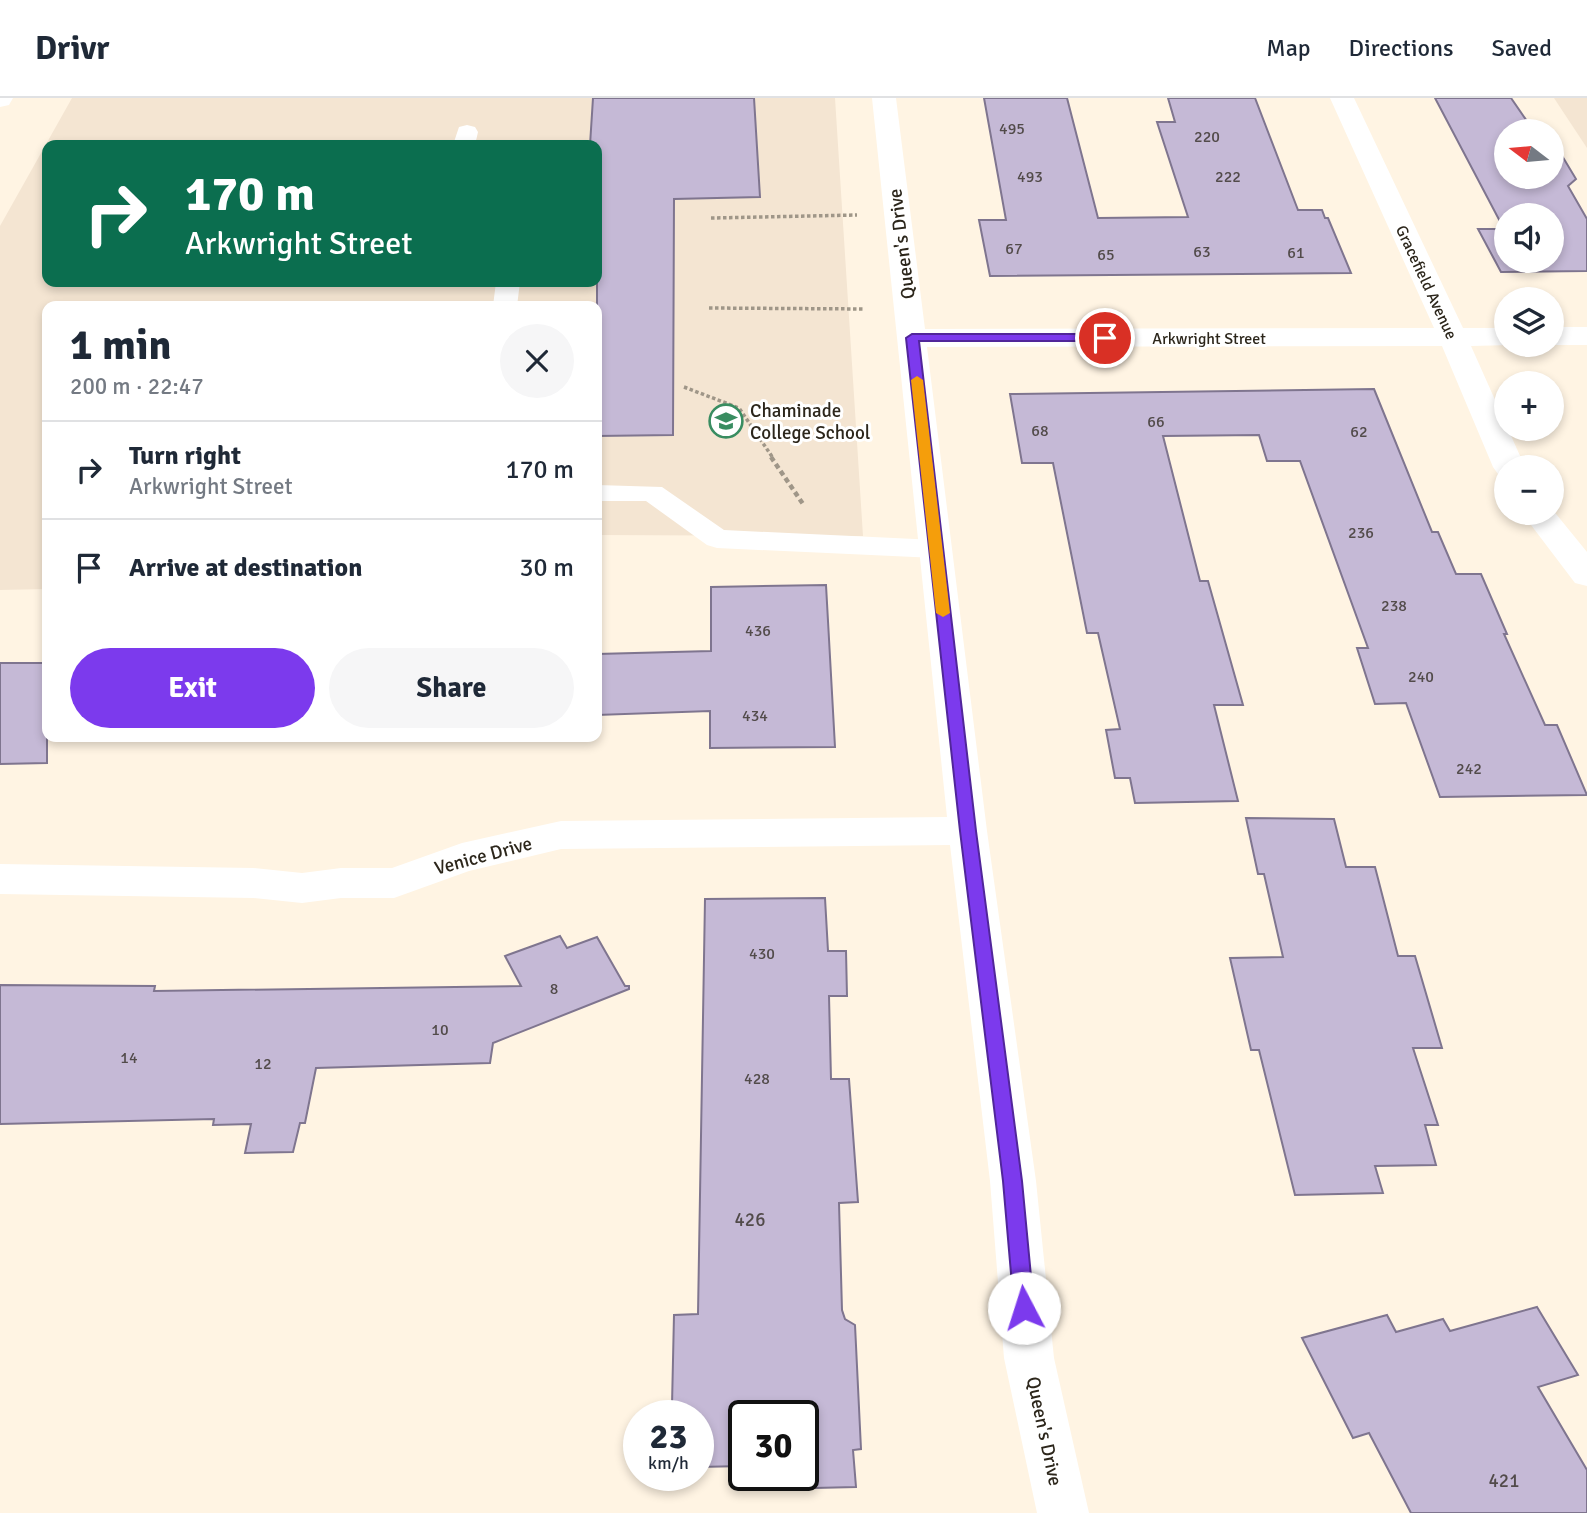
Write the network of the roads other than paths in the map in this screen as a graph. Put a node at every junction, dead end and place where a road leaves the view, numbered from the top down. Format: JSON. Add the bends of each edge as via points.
{"nodes":[{"id":1,"x":884,"y":98,"type":"edge"},
{"id":2,"x":1342,"y":98,"type":"edge"},
{"id":3,"x":911,"y":324,"type":"junction"},
{"id":4,"x":1564,"y":336,"type":"edge"},
{"id":5,"x":1587,"y":336,"type":"edge"},
{"id":6,"x":1494,"y":337,"type":"edge"},
{"id":7,"x":1453,"y":338,"type":"junction"},
{"id":8,"x":1504,"y":455,"type":"edge"},
{"id":9,"x":602,"y":494,"type":"edge"},
{"id":10,"x":1547,"y":525,"type":"edge"},
{"id":11,"x":936,"y":549,"type":"junction"},
{"id":12,"x":1587,"y":575,"type":"edge"},
{"id":13,"x":968,"y":831,"type":"junction"},
{"id":14,"x":0,"y":879,"type":"edge"},
{"id":15,"x":1063,"y":1513,"type":"edge"}],
"edges":[{"from":1,"to":3,"type":"street","name":"Queen's Drive"},
{"from":2,"to":7,"type":"street","name":"Gracefield Avenue"},
{"from":3,"to":7,"type":"street","name":"Arkwright Street"},
{"from":3,"to":11,"type":"street","name":"Queen's Drive"},
{"from":4,"to":5,"type":"street"},
{"from":6,"to":7,"type":"street","name":"Arkwright Street"},
{"from":7,"to":8,"type":"street","name":"Gracefield Avenue"},
{"from":9,"to":11,"type":"lane","via":[[652,493],[718,539]]},
{"from":10,"to":12,"type":"street"},
{"from":11,"to":13,"type":"street","name":"Queen's Drive"},
{"from":13,"to":14,"type":"street","name":"Venice Drive","via":[[561,835],[462,858],[394,883],[302,888],[253,883]]},
{"from":13,"to":15,"type":"street","name":"Queen's Drive","via":[[1013,1181],[1029,1359]]}]}
